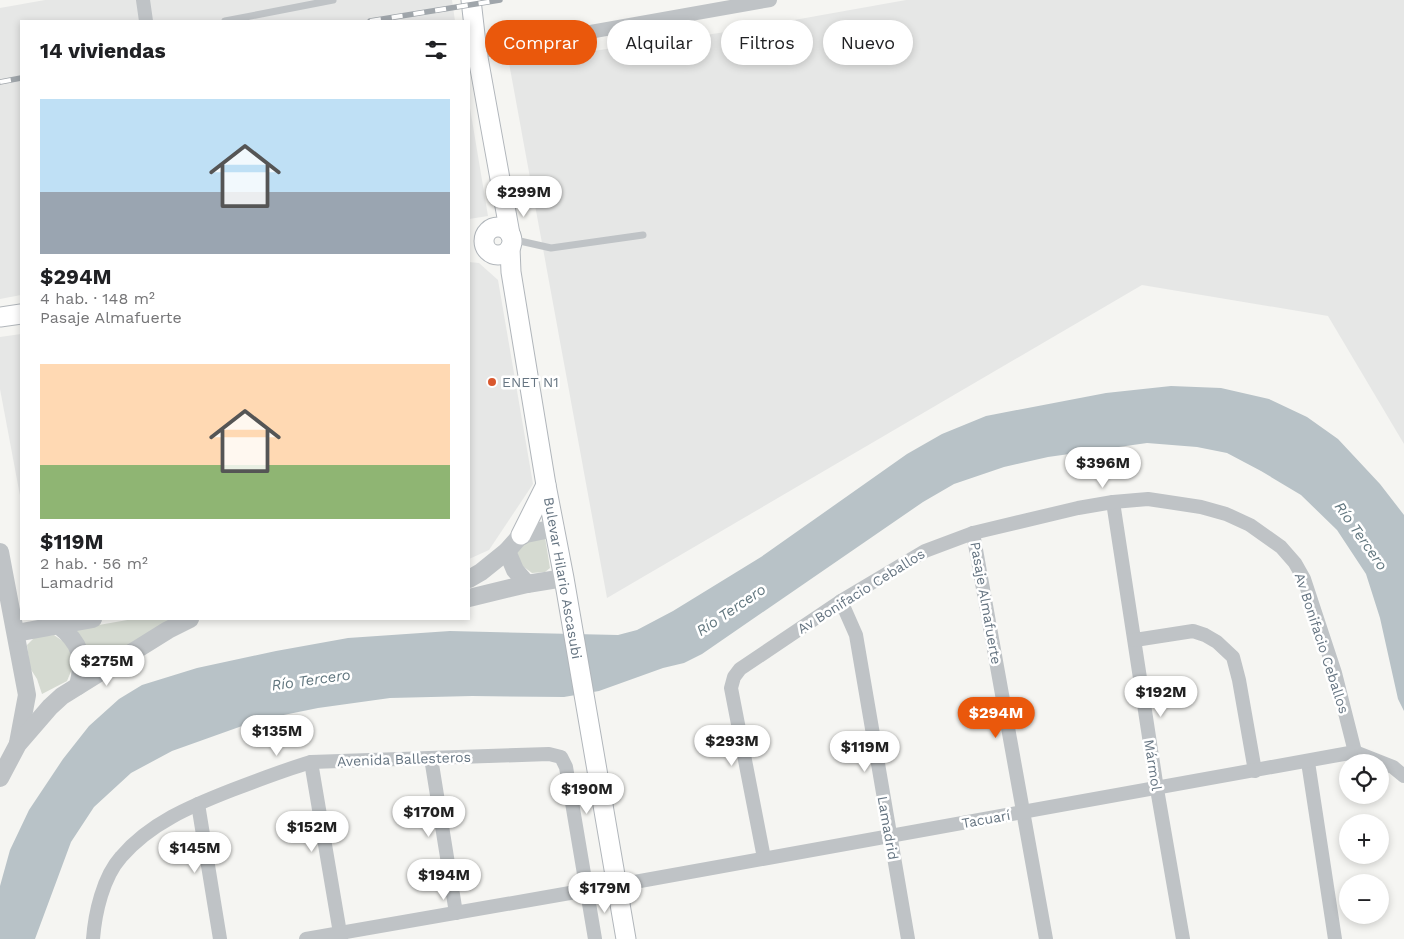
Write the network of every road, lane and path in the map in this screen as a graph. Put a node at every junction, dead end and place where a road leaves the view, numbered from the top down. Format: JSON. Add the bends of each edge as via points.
{"nodes":[{"id":1,"x":143,"y":0,"type":"edge"},
{"id":2,"x":333,"y":0,"type":"edge"},
{"id":3,"x":471,"y":0,"type":"edge"},
{"id":4,"x":770,"y":0,"type":"edge"},
{"id":5,"x":146,"y":20,"type":"edge"},
{"id":6,"x":229,"y":20,"type":"edge"},
{"id":7,"x":477,"y":52,"type":"junction"},
{"id":8,"x":642,"y":235,"type":"dead end"},
{"id":9,"x":493,"y":240,"type":"edge"},
{"id":10,"x":20,"y":314,"type":"edge"},
{"id":11,"x":0,"y":317,"type":"edge"},
{"id":12,"x":546,"y":485,"type":"junction"},
{"id":13,"x":1113,"y":502,"type":"junction"},
{"id":14,"x":555,"y":528,"type":"junction"},
{"id":15,"x":973,"y":533,"type":"junction"},
{"id":16,"x":521,"y":535,"type":"junction"},
{"id":17,"x":507,"y":551,"type":"junction"},
{"id":18,"x":0,"y":552,"type":"edge"},
{"id":19,"x":470,"y":578,"type":"edge"},
{"id":20,"x":564,"y":578,"type":"junction"},
{"id":21,"x":527,"y":584,"type":"junction"},
{"id":22,"x":470,"y":598,"type":"edge"},
{"id":23,"x":840,"y":601,"type":"junction"},
{"id":24,"x":88,"y":620,"type":"edge"},
{"id":25,"x":188,"y":620,"type":"edge"},
{"id":26,"x":58,"y":626,"type":"junction"},
{"id":27,"x":16,"y":633,"type":"junction"},
{"id":28,"x":1135,"y":640,"type":"junction"},
{"id":29,"x":78,"y":686,"type":"junction"},
{"id":30,"x":27,"y":695,"type":"junction"},
{"id":31,"x":50,"y":706,"type":"junction"},
{"id":32,"x":18,"y":744,"type":"junction"},
{"id":33,"x":1355,"y":752,"type":"junction"},
{"id":34,"x":431,"y":758,"type":"junction"},
{"id":35,"x":311,"y":762,"type":"junction"},
{"id":36,"x":1308,"y":762,"type":"junction"},
{"id":37,"x":1255,"y":770,"type":"junction"},
{"id":38,"x":1,"y":773,"type":"edge"},
{"id":39,"x":1404,"y":776,"type":"edge"},
{"id":40,"x":1156,"y":789,"type":"junction"},
{"id":41,"x":198,"y":804,"type":"junction"},
{"id":42,"x":1024,"y":812,"type":"junction"},
{"id":43,"x":890,"y":836,"type":"junction"},
{"id":44,"x":764,"y":858,"type":"junction"},
{"id":45,"x":618,"y":885,"type":"junction"},
{"id":46,"x":587,"y":890,"type":"junction"},
{"id":47,"x":456,"y":913,"type":"junction"},
{"id":48,"x":340,"y":936,"type":"edge"},
{"id":49,"x":93,"y":939,"type":"edge"},
{"id":50,"x":220,"y":939,"type":"edge"},
{"id":51,"x":306,"y":939,"type":"edge"},
{"id":52,"x":595,"y":939,"type":"edge"},
{"id":53,"x":626,"y":939,"type":"edge"},
{"id":54,"x":908,"y":939,"type":"edge"},
{"id":55,"x":1046,"y":939,"type":"edge"},
{"id":56,"x":1183,"y":939,"type":"edge"},
{"id":57,"x":1335,"y":939,"type":"edge"}],
"edges":[{"from":1,"to":5,"type":"street"},
{"from":2,"to":6,"type":"lane"},
{"from":3,"to":7,"type":"main road"},
{"from":4,"to":7,"type":"street"},
{"from":7,"to":9,"type":"main road","via":[[504,209]]},
{"from":8,"to":9,"type":"lane","via":[[551,248]]},
{"from":9,"to":12,"type":"main road","name":"Bulevar Hilario Ascasubi","via":[[511,272]]},
{"from":10,"to":11,"type":"main road"},
{"from":12,"to":14,"type":"main road","name":"Bulevar Hilario Ascasubi"},
{"from":12,"to":16,"type":"main road"},
{"from":13,"to":15,"type":"street","name":"Av Bonifacio Ceballos"},
{"from":13,"to":28,"type":"street","name":"Mármol"},
{"from":13,"to":33,"type":"street","name":"Av Bonifacio Ceballos","via":[[1148,499],[1201,507],[1250,525],[1281,547],[1304,579],[1335,673]]},
{"from":14,"to":16,"type":"street"},
{"from":14,"to":20,"type":"main road","name":"Bulevar Hilario Ascasubi"},
{"from":15,"to":23,"type":"street","name":"Av Bonifacio Ceballos","via":[[925,551]]},
{"from":15,"to":42,"type":"street","name":"Pasaje Almafuerte"},
{"from":16,"to":17,"type":"street"},
{"from":17,"to":19,"type":"street"},
{"from":17,"to":21,"type":"street","via":[[514,570]]},
{"from":18,"to":27,"type":"street"},
{"from":20,"to":21,"type":"street"},
{"from":20,"to":45,"type":"main road","name":"Bulevar Hilario Ascasubi"},
{"from":21,"to":22,"type":"street"},
{"from":23,"to":43,"type":"street","name":"Lamadrid","via":[[856,635]]},
{"from":23,"to":44,"type":"street","name":"Av Bonifacio Ceballos","via":[[740,669],[734,677],[731,688]]},
{"from":24,"to":26,"type":"street"},
{"from":25,"to":29,"type":"street"},
{"from":26,"to":27,"type":"street"},
{"from":26,"to":29,"type":"street","via":[[71,636],[79,649],[82,661]]},
{"from":27,"to":30,"type":"street"},
{"from":28,"to":37,"type":"street","via":[[1193,631],[1217,642],[1233,657]]},
{"from":28,"to":40,"type":"street","name":"Mármol"},
{"from":29,"to":31,"type":"street"},
{"from":30,"to":31,"type":"street"},
{"from":30,"to":32,"type":"street"},
{"from":31,"to":32,"type":"street"},
{"from":32,"to":38,"type":"street"},
{"from":33,"to":36,"type":"street","name":"Tacuarí"},
{"from":33,"to":39,"type":"street","via":[[1393,767]]},
{"from":34,"to":35,"type":"street","name":"Avenida Ballesteros"},
{"from":34,"to":46,"type":"street","name":"Avenida Ballesteros","via":[[548,754],[561,757],[566,766]]},
{"from":34,"to":47,"type":"street"},
{"from":35,"to":41,"type":"street","name":"Avenida Ballesteros"},
{"from":35,"to":48,"type":"street"},
{"from":36,"to":37,"type":"street","name":"Tacuarí"},
{"from":36,"to":57,"type":"street"},
{"from":37,"to":40,"type":"street","name":"Tacuarí"},
{"from":40,"to":42,"type":"street","name":"Tacuarí"},
{"from":40,"to":56,"type":"street","name":"Mármol"},
{"from":41,"to":49,"type":"street","name":"Avenida Ballesteros","via":[[170,817],[120,857],[105,884],[95,914]]},
{"from":41,"to":50,"type":"street"},
{"from":42,"to":43,"type":"street","name":"Tacuarí"},
{"from":42,"to":55,"type":"street","name":"Pasaje Almafuerte"},
{"from":43,"to":44,"type":"street","name":"Tacuarí"},
{"from":43,"to":54,"type":"street","name":"Lamadrid"},
{"from":44,"to":45,"type":"street","name":"Tacuarí"},
{"from":45,"to":53,"type":"main road","name":"Bulevar Hilario Ascasubi"},
{"from":46,"to":47,"type":"street"},
{"from":46,"to":52,"type":"street"},
{"from":47,"to":48,"type":"street"},
{"from":48,"to":51,"type":"street"}]}
